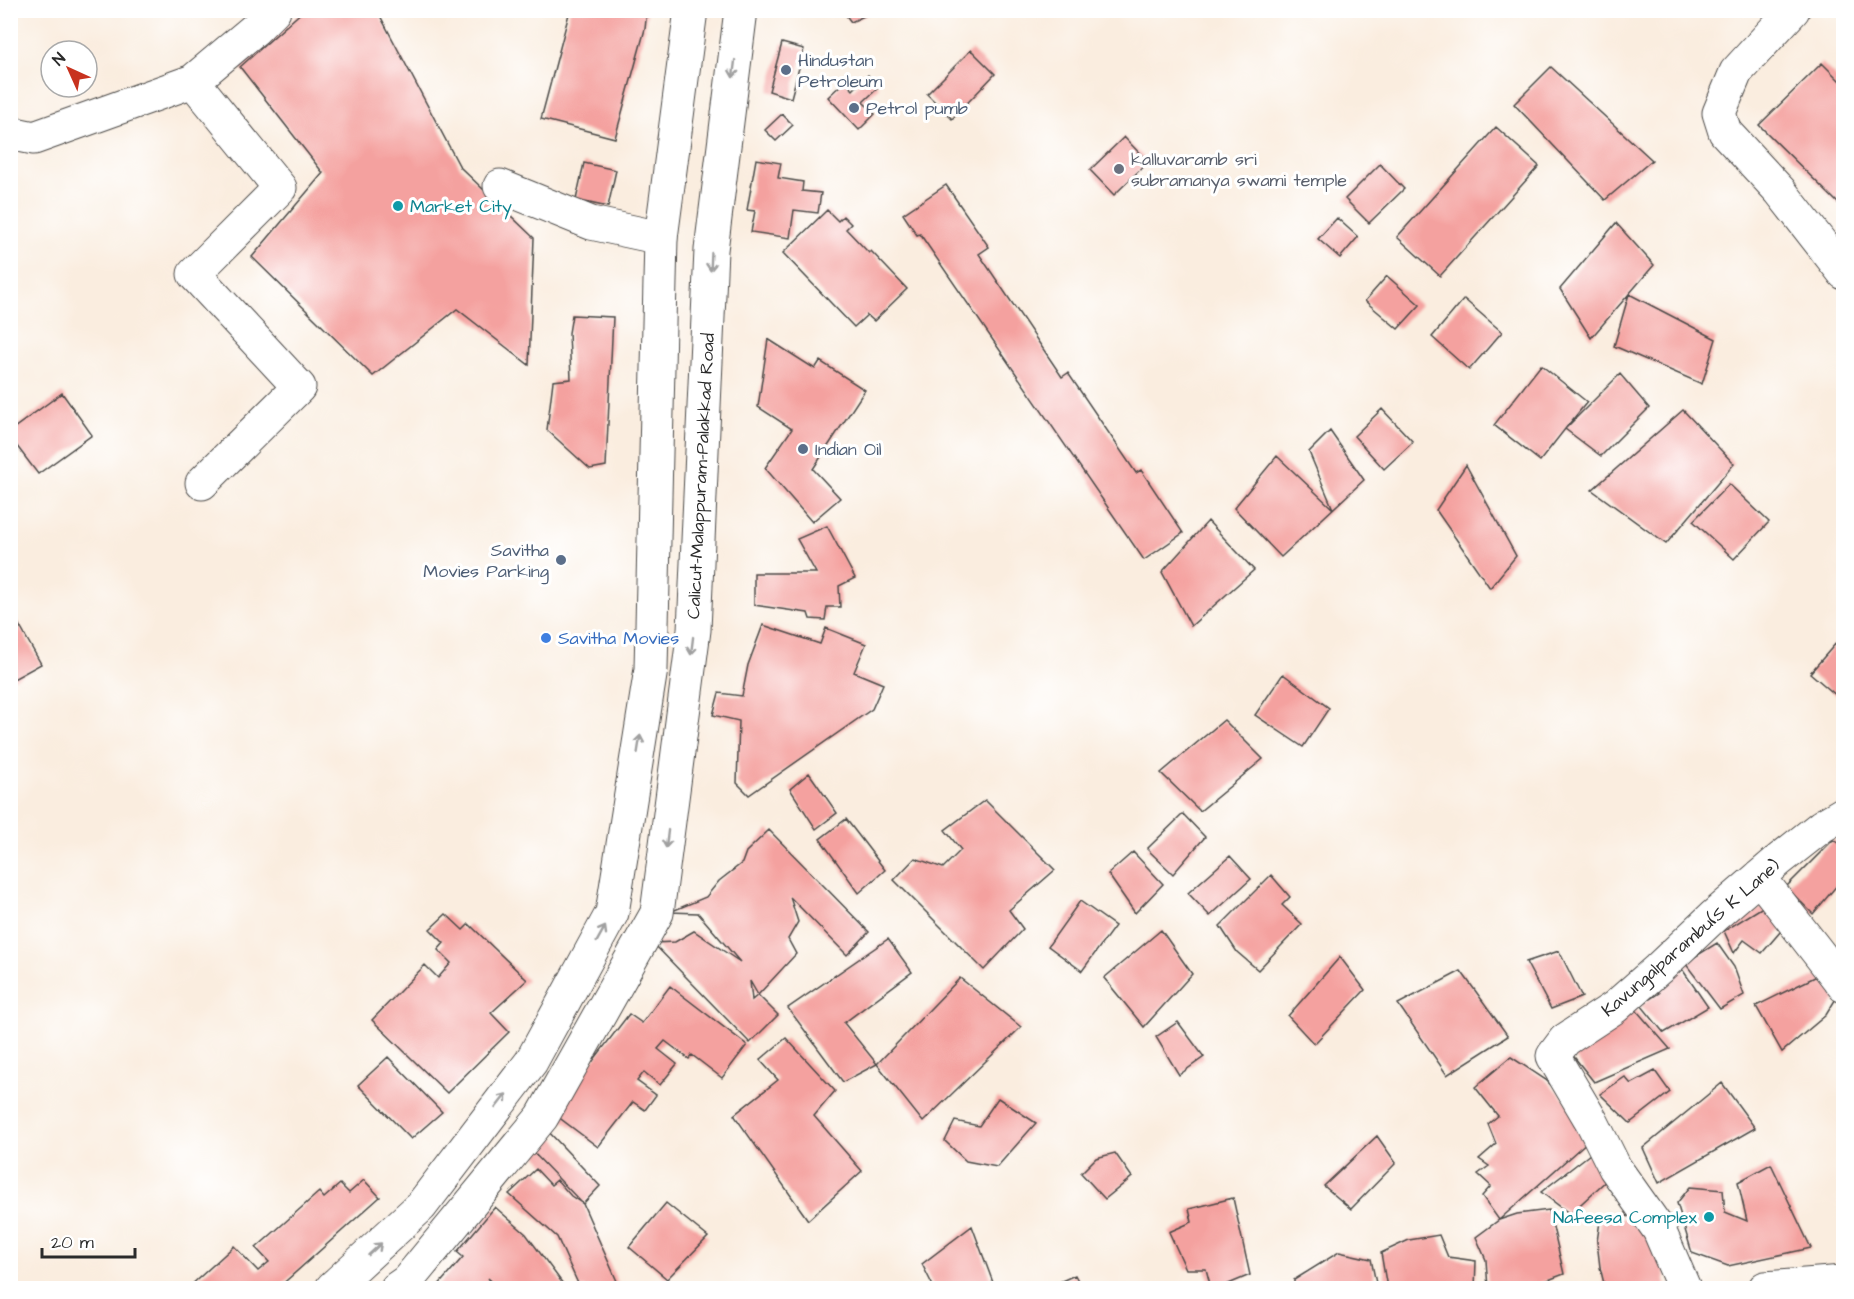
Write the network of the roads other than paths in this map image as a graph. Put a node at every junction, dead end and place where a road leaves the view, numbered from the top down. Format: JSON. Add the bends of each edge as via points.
{"nodes":[{"id":1,"x":274,"y":10,"type":"edge"},
{"id":2,"x":691,"y":10,"type":"edge"},
{"id":3,"x":741,"y":10,"type":"edge"},
{"id":4,"x":1793,"y":10,"type":"edge"},
{"id":5,"x":193,"y":81,"type":"junction"},
{"id":6,"x":10,"y":133,"type":"edge"},
{"id":7,"x":500,"y":186,"type":"dead end"},
{"id":8,"x":661,"y":238,"type":"junction"},
{"id":9,"x":1844,"y":273,"type":"edge"},
{"id":10,"x":201,"y":483,"type":"dead end"},
{"id":11,"x":1844,"y":813,"type":"edge"},
{"id":12,"x":1759,"y":877,"type":"junction"},
{"id":13,"x":1844,"y":986,"type":"edge"},
{"id":14,"x":1844,"y":1282,"type":"edge"},
{"id":15,"x":332,"y":1288,"type":"edge"},
{"id":16,"x":397,"y":1288,"type":"edge"},
{"id":17,"x":1684,"y":1288,"type":"edge"},
{"id":18,"x":1765,"y":1288,"type":"edge"}],
"edges":[{"from":1,"to":5,"type":"main road"},
{"from":2,"to":8,"type":"main road"},
{"from":3,"to":16,"type":"main road","name":"Calicut-Malappuram-Palakkad Road","one_way":true,"via":[[711,250],[694,630],[657,913],[542,1117]]},
{"from":4,"to":9,"type":"main road","via":[[1736,72],[1719,113],[1725,132],[1780,191]]},
{"from":5,"to":6,"type":"main road","via":[[34,138]]},
{"from":5,"to":10,"type":"main road","via":[[280,188],[194,274],[299,387]]},
{"from":7,"to":8,"type":"main road","via":[[591,223]]},
{"from":15,"to":8,"type":"main road","one_way":true,"via":[[421,1206],[531,1062],[612,913],[651,669]]},
{"from":11,"to":12,"type":"main road","name":"Kavungalparambu(S K Lane)"},
{"from":12,"to":13,"type":"main road"},
{"from":12,"to":17,"type":"main road","name":"Kavungalparambu(S K Lane)","via":[[1615,1007],[1565,1040],[1553,1056],[1615,1168],[1659,1230]]},
{"from":14,"to":18,"type":"main road"}]}
